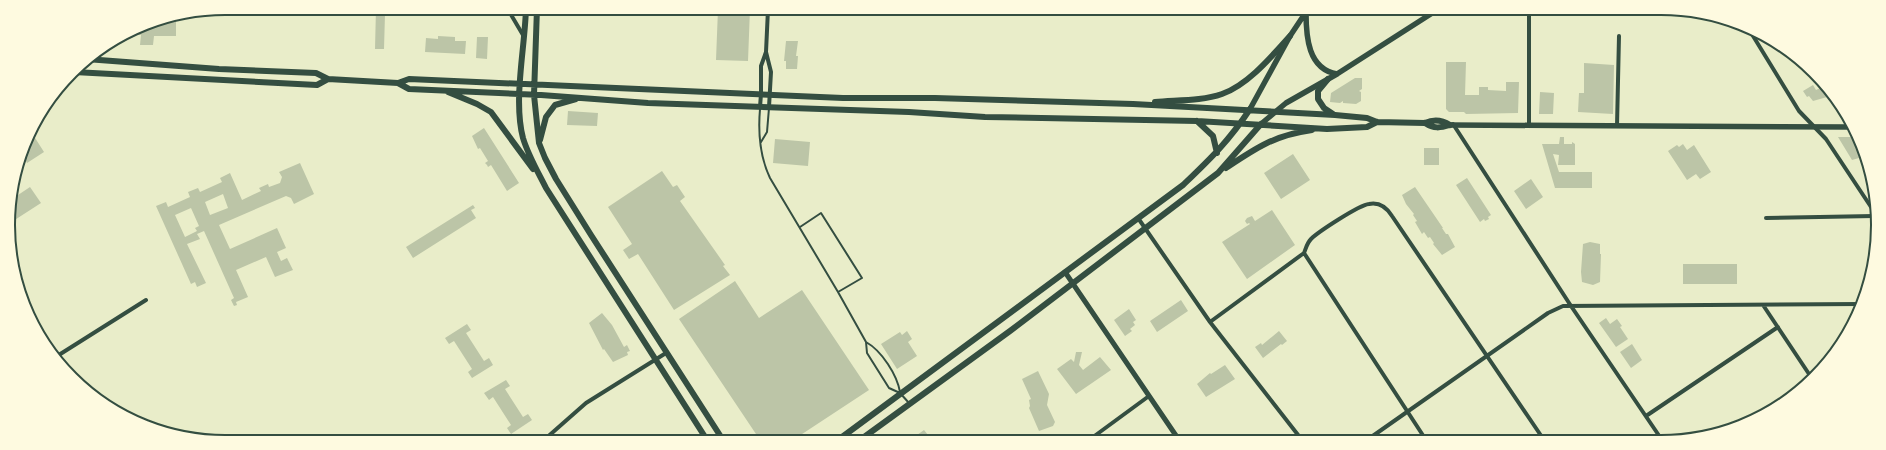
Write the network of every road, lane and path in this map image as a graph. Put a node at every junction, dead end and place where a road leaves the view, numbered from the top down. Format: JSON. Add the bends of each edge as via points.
{"nodes":[{"id":1,"x":511,"y":15,"type":"edge"},
{"id":2,"x":526,"y":15,"type":"edge"},
{"id":3,"x":537,"y":15,"type":"edge"},
{"id":4,"x":768,"y":15,"type":"edge"},
{"id":5,"x":1304,"y":15,"type":"edge"},
{"id":6,"x":1307,"y":15,"type":"edge"},
{"id":7,"x":1429,"y":15,"type":"edge"},
{"id":8,"x":1529,"y":15,"type":"edge"},
{"id":9,"x":1290,"y":36,"type":"junction"},
{"id":10,"x":1619,"y":36,"type":"dead end"},
{"id":11,"x":1754,"y":37,"type":"edge"},
{"id":12,"x":525,"y":38,"type":"junction"},
{"id":13,"x":766,"y":52,"type":"junction"},
{"id":14,"x":95,"y":60,"type":"edge"},
{"id":15,"x":251,"y":71,"type":"junction"},
{"id":16,"x":82,"y":72,"type":"edge"},
{"id":17,"x":1337,"y":74,"type":"junction"},
{"id":18,"x":328,"y":79,"type":"junction"},
{"id":19,"x":1328,"y":79,"type":"junction"},
{"id":20,"x":250,"y":82,"type":"junction"},
{"id":21,"x":398,"y":83,"type":"junction"},
{"id":22,"x":534,"y":83,"type":"junction"},
{"id":23,"x":520,"y":84,"type":"junction"},
{"id":24,"x":443,"y":90,"type":"junction"},
{"id":25,"x":520,"y":94,"type":"junction"},
{"id":26,"x":762,"y":94,"type":"junction"},
{"id":27,"x":534,"y":95,"type":"junction"},
{"id":28,"x":770,"y":95,"type":"junction"},
{"id":29,"x":580,"y":98,"type":"junction"},
{"id":30,"x":1134,"y":104,"type":"junction"},
{"id":31,"x":760,"y":107,"type":"junction"},
{"id":32,"x":769,"y":107,"type":"junction"},
{"id":33,"x":1250,"y":109,"type":"junction"},
{"id":34,"x":1277,"y":111,"type":"junction"},
{"id":35,"x":1335,"y":115,"type":"junction"},
{"id":36,"x":1197,"y":121,"type":"junction"},
{"id":37,"x":1377,"y":122,"type":"junction"},
{"id":38,"x":1241,"y":123,"type":"junction"},
{"id":39,"x":1262,"y":124,"type":"junction"},
{"id":40,"x":1452,"y":124,"type":"junction"},
{"id":41,"x":1529,"y":124,"type":"junction"},
{"id":42,"x":1617,"y":126,"type":"junction"},
{"id":43,"x":1813,"y":126,"type":"junction"},
{"id":44,"x":1846,"y":127,"type":"edge"},
{"id":45,"x":1327,"y":128,"type":"junction"},
{"id":46,"x":539,"y":143,"type":"junction"},
{"id":47,"x":761,"y":143,"type":"junction"},
{"id":48,"x":1217,"y":153,"type":"junction"},
{"id":49,"x":1218,"y":173,"type":"junction"},
{"id":50,"x":546,"y":188,"type":"junction"},
{"id":51,"x":1870,"y":206,"type":"edge"},
{"id":52,"x":1871,"y":216,"type":"edge"},
{"id":53,"x":1138,"y":218,"type":"junction"},
{"id":54,"x":1766,"y":218,"type":"dead end"},
{"id":55,"x":800,"y":227,"type":"junction"},
{"id":56,"x":1145,"y":228,"type":"junction"},
{"id":57,"x":1304,"y":253,"type":"junction"},
{"id":58,"x":1065,"y":272,"type":"junction"},
{"id":59,"x":1073,"y":283,"type":"junction"},
{"id":60,"x":838,"y":292,"type":"junction"},
{"id":61,"x":146,"y":300,"type":"dead end"},
{"id":62,"x":1855,"y":304,"type":"edge"},
{"id":63,"x":1571,"y":306,"type":"junction"},
{"id":64,"x":1764,"y":306,"type":"junction"},
{"id":65,"x":1210,"y":322,"type":"junction"},
{"id":66,"x":1778,"y":327,"type":"junction"},
{"id":67,"x":866,"y":342,"type":"junction"},
{"id":68,"x":666,"y":353,"type":"junction"},
{"id":69,"x":59,"y":355,"type":"edge"},
{"id":70,"x":1488,"y":356,"type":"junction"},
{"id":71,"x":656,"y":359,"type":"junction"},
{"id":72,"x":1809,"y":373,"type":"edge"},
{"id":73,"x":900,"y":393,"type":"junction"},
{"id":74,"x":1149,"y":396,"type":"junction"},
{"id":75,"x":908,"y":403,"type":"junction"},
{"id":76,"x":1407,"y":412,"type":"junction"},
{"id":77,"x":1646,"y":416,"type":"junction"},
{"id":78,"x":550,"y":435,"type":"edge"},
{"id":79,"x":704,"y":435,"type":"edge"},
{"id":80,"x":720,"y":435,"type":"edge"},
{"id":81,"x":845,"y":435,"type":"edge"},
{"id":82,"x":866,"y":435,"type":"edge"},
{"id":83,"x":1096,"y":435,"type":"edge"},
{"id":84,"x":1176,"y":435,"type":"edge"},
{"id":85,"x":1298,"y":435,"type":"edge"},
{"id":86,"x":1374,"y":435,"type":"edge"},
{"id":87,"x":1423,"y":435,"type":"edge"},
{"id":88,"x":1541,"y":435,"type":"edge"},
{"id":89,"x":1659,"y":435,"type":"edge"}],
"edges":[{"from":1,"to":12,"type":"street"},
{"from":2,"to":12,"type":"main road"},
{"from":3,"to":22,"type":"main road"},
{"from":4,"to":13,"type":"street"},
{"from":5,"to":9,"type":"main road"},
{"from":6,"to":17,"type":"main road","via":[[1306,33],[1309,48],[1322,69]]},
{"from":7,"to":17,"type":"main road"},
{"from":8,"to":41,"type":"street"},
{"from":9,"to":30,"type":"main road","via":[[1262,68],[1226,92],[1211,96]]},
{"from":9,"to":33,"type":"main road"},
{"from":10,"to":42,"type":"street"},
{"from":11,"to":43,"type":"street","via":[[1799,111]]},
{"from":12,"to":23,"type":"main road"},
{"from":13,"to":26,"type":"street","via":[[761,66]]},
{"from":13,"to":28,"type":"street","via":[[771,72]]},
{"from":14,"to":15,"type":"main road"},
{"from":15,"to":18,"type":"main road","via":[[316,73]]},
{"from":15,"to":20,"type":"main road"},
{"from":16,"to":20,"type":"main road"},
{"from":17,"to":19,"type":"main road"},
{"from":18,"to":20,"type":"main road","via":[[317,85]]},
{"from":18,"to":21,"type":"main road"},
{"from":19,"to":34,"type":"main road"},
{"from":19,"to":35,"type":"main road","via":[[1318,91],[1318,100],[1324,108]]},
{"from":21,"to":23,"type":"main road","via":[[409,79]]},
{"from":21,"to":24,"type":"main road","via":[[409,89]]},
{"from":22,"to":23,"type":"main road"},
{"from":22,"to":26,"type":"main road"},
{"from":22,"to":27,"type":"main road"},
{"from":23,"to":25,"type":"main road"},
{"from":24,"to":25,"type":"main road"},
{"from":24,"to":50,"type":"main road","via":[[491,112]]},
{"from":25,"to":27,"type":"main road"},
{"from":25,"to":50,"type":"main road","via":[[519,116],[523,137],[528,153]]},
{"from":26,"to":28,"type":"main road"},
{"from":26,"to":31,"type":"street"},
{"from":27,"to":29,"type":"main road"},
{"from":27,"to":46,"type":"main road"},
{"from":28,"to":30,"type":"main road"},
{"from":28,"to":32,"type":"street"},
{"from":29,"to":31,"type":"main road"},
{"from":29,"to":46,"type":"main road","via":[[555,106],[546,117]]},
{"from":30,"to":33,"type":"main road"},
{"from":31,"to":32,"type":"main road"},
{"from":31,"to":47,"type":"lane"},
{"from":32,"to":36,"type":"main road","via":[[985,117]]},
{"from":32,"to":47,"type":"lane","via":[[767,132]]},
{"from":33,"to":34,"type":"main road"},
{"from":33,"to":38,"type":"main road"},
{"from":34,"to":35,"type":"main road"},
{"from":34,"to":39,"type":"main road"},
{"from":35,"to":37,"type":"main road","via":[[1367,118]]},
{"from":36,"to":38,"type":"main road"},
{"from":36,"to":48,"type":"main road","via":[[1213,136]]},
{"from":37,"to":40,"type":"main road","via":[[1425,123],[1432,127]]},
{"from":37,"to":45,"type":"main road","via":[[1367,127]]},
{"from":38,"to":39,"type":"main road"},
{"from":38,"to":48,"type":"main road"},
{"from":39,"to":45,"type":"main road"},
{"from":39,"to":49,"type":"main road"},
{"from":40,"to":41,"type":"main road"},
{"from":40,"to":63,"type":"street"},
{"from":41,"to":42,"type":"main road"},
{"from":42,"to":43,"type":"main road"},
{"from":43,"to":44,"type":"main road"},
{"from":43,"to":51,"type":"street","via":[[1826,139]]},
{"from":45,"to":49,"type":"main road","via":[[1285,134],[1253,150]]},
{"from":46,"to":68,"type":"main road","via":[[556,179]]},
{"from":47,"to":55,"type":"lane","via":[[764,165],[770,178]]},
{"from":48,"to":53,"type":"main road","via":[[1183,185]]},
{"from":49,"to":56,"type":"main road"},
{"from":50,"to":71,"type":"main road"},
{"from":52,"to":54,"type":"street"},
{"from":53,"to":56,"type":"street"},
{"from":53,"to":58,"type":"main road"},
{"from":55,"to":60,"type":"lane"},
{"from":55,"to":60,"type":"lane","via":[[822,213],[862,278]]},
{"from":56,"to":59,"type":"main road"},
{"from":56,"to":65,"type":"street"},
{"from":57,"to":65,"type":"street"},
{"from":57,"to":70,"type":"street","via":[[1314,237],[1359,207],[1378,204],[1390,213]]},
{"from":57,"to":76,"type":"street"},
{"from":58,"to":59,"type":"street"},
{"from":58,"to":73,"type":"main road"},
{"from":59,"to":74,"type":"street"},
{"from":59,"to":75,"type":"main road"},
{"from":60,"to":67,"type":"lane"},
{"from":61,"to":69,"type":"street"},
{"from":62,"to":64,"type":"street"},
{"from":63,"to":64,"type":"street"},
{"from":63,"to":70,"type":"street","via":[[1563,306],[1548,313]]},
{"from":63,"to":77,"type":"street"},
{"from":64,"to":66,"type":"street"},
{"from":65,"to":85,"type":"street"},
{"from":66,"to":72,"type":"street"},
{"from":66,"to":77,"type":"street"},
{"from":67,"to":73,"type":"lane","via":[[874,347],[898,381]]},
{"from":67,"to":73,"type":"lane","via":[[867,353],[889,388]]},
{"from":68,"to":71,"type":"street"},
{"from":68,"to":80,"type":"main road"},
{"from":70,"to":76,"type":"street"},
{"from":70,"to":88,"type":"street"},
{"from":71,"to":78,"type":"street","via":[[586,403]]},
{"from":71,"to":79,"type":"main road"},
{"from":73,"to":75,"type":"lane"},
{"from":73,"to":81,"type":"main road"},
{"from":74,"to":83,"type":"street"},
{"from":74,"to":84,"type":"street"},
{"from":75,"to":82,"type":"main road"},
{"from":76,"to":86,"type":"street"},
{"from":76,"to":87,"type":"street"},
{"from":77,"to":89,"type":"street"}]}
